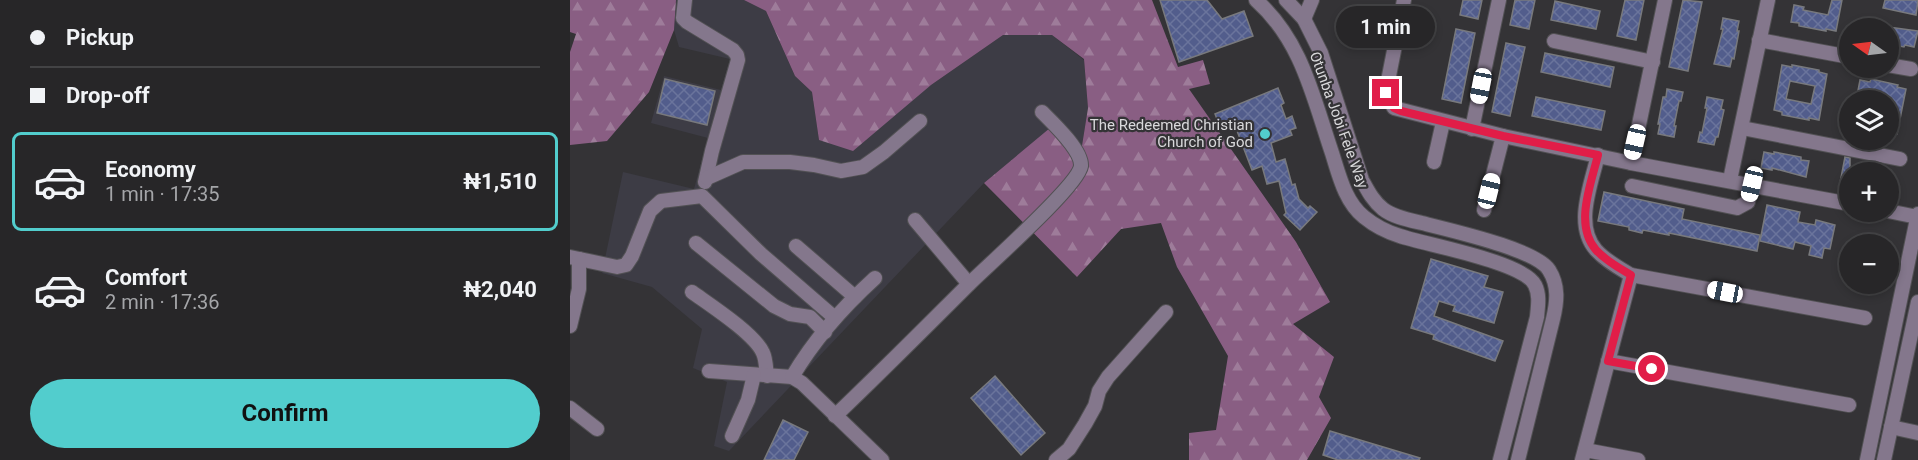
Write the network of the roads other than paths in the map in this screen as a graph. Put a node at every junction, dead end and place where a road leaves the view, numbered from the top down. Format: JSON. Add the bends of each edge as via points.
{"nodes":[{"id":1,"x":685,"y":0,"type":"edge"},
{"id":2,"x":1256,"y":0,"type":"edge"},
{"id":3,"x":1286,"y":0,"type":"edge"},
{"id":4,"x":1312,"y":0,"type":"edge"},
{"id":5,"x":1404,"y":0,"type":"edge"},
{"id":6,"x":1499,"y":0,"type":"edge"},
{"id":7,"x":1665,"y":0,"type":"edge"},
{"id":8,"x":1768,"y":0,"type":"edge"},
{"id":9,"x":1304,"y":19,"type":"junction"},
{"id":10,"x":1759,"y":40,"type":"junction"},
{"id":11,"x":1554,"y":41,"type":"dead end"},
{"id":12,"x":1839,"y":55,"type":"edge"},
{"id":13,"x":1653,"y":62,"type":"junction"},
{"id":14,"x":1899,"y":67,"type":"edge"},
{"id":15,"x":1911,"y":69,"type":"dead end"},
{"id":16,"x":1042,"y":112,"type":"dead end"},
{"id":17,"x":920,"y":121,"type":"dead end"},
{"id":18,"x":1443,"y":122,"type":"junction"},
{"id":19,"x":1742,"y":128,"type":"junction"},
{"id":20,"x":1472,"y":129,"type":"junction"},
{"id":21,"x":1503,"y":136,"type":"junction"},
{"id":22,"x":1598,"y":155,"type":"junction"},
{"id":23,"x":1900,"y":159,"type":"dead end"},
{"id":24,"x":1434,"y":162,"type":"dead end"},
{"id":25,"x":1631,"y":163,"type":"junction"},
{"id":26,"x":707,"y":178,"type":"junction"},
{"id":27,"x":1730,"y":180,"type":"junction"},
{"id":28,"x":1752,"y":184,"type":"junction"},
{"id":29,"x":1632,"y":186,"type":"dead end"},
{"id":30,"x":702,"y":196,"type":"junction"},
{"id":31,"x":1839,"y":202,"type":"edge"},
{"id":32,"x":1484,"y":210,"type":"dead end"},
{"id":33,"x":1899,"y":213,"type":"edge"},
{"id":34,"x":1918,"y":215,"type":"edge"},
{"id":35,"x":915,"y":220,"type":"dead end"},
{"id":36,"x":1442,"y":228,"type":"junction"},
{"id":37,"x":696,"y":243,"type":"dead end"},
{"id":38,"x":796,"y":246,"type":"dead end"},
{"id":39,"x":1437,"y":246,"type":"junction"},
{"id":40,"x":574,"y":258,"type":"edge"},
{"id":41,"x":1631,"y":275,"type":"junction"},
{"id":42,"x":876,"y":278,"type":"dead end"},
{"id":43,"x":969,"y":284,"type":"junction"},
{"id":44,"x":575,"y":289,"type":"edge"},
{"id":45,"x":692,"y":292,"type":"dead end"},
{"id":46,"x":855,"y":297,"type":"junction"},
{"id":47,"x":1917,"y":307,"type":"edge"},
{"id":48,"x":1899,"y":308,"type":"junction"},
{"id":49,"x":1166,"y":312,"type":"dead end"},
{"id":50,"x":835,"y":318,"type":"junction"},
{"id":51,"x":1865,"y":318,"type":"dead end"},
{"id":52,"x":570,"y":326,"type":"edge"},
{"id":53,"x":825,"y":332,"type":"junction"},
{"id":54,"x":1608,"y":361,"type":"junction"},
{"id":55,"x":709,"y":371,"type":"dead end"},
{"id":56,"x":760,"y":375,"type":"junction"},
{"id":57,"x":792,"y":377,"type":"junction"},
{"id":58,"x":1849,"y":405,"type":"dead end"},
{"id":59,"x":570,"y":408,"type":"edge"},
{"id":60,"x":835,"y":416,"type":"junction"},
{"id":61,"x":1891,"y":427,"type":"junction"},
{"id":62,"x":597,"y":429,"type":"dead end"},
{"id":63,"x":1918,"y":433,"type":"edge"},
{"id":64,"x":732,"y":436,"type":"dead end"},
{"id":65,"x":1583,"y":455,"type":"edge"},
{"id":66,"x":882,"y":460,"type":"edge"},
{"id":67,"x":1056,"y":460,"type":"edge"},
{"id":68,"x":1500,"y":460,"type":"edge"},
{"id":69,"x":1518,"y":460,"type":"edge"},
{"id":70,"x":1638,"y":460,"type":"edge"},
{"id":71,"x":1867,"y":460,"type":"edge"},
{"id":72,"x":1884,"y":460,"type":"edge"}],
"edges":[{"from":1,"to":26,"type":"street","via":[[683,18],[733,50],[738,60]]},
{"from":2,"to":39,"type":"street","name":"Otunba Jobi Fele Way","via":[[1284,29],[1302,64],[1345,192],[1361,215],[1377,227]]},
{"from":3,"to":9,"type":"street","name":"Otunba Jobi Fele Way"},
{"from":4,"to":9,"type":"street"},
{"from":5,"to":18,"type":"street","via":[[1387,86],[1389,100],[1401,111]]},
{"from":6,"to":20,"type":"street"},
{"from":7,"to":13,"type":"street"},
{"from":8,"to":10,"type":"street"},
{"from":9,"to":36,"type":"street","name":"Otunba Jobi Fele Way","via":[[1321,53],[1362,180],[1372,198],[1384,210]]},
{"from":10,"to":12,"type":"street"},
{"from":10,"to":19,"type":"street"},
{"from":11,"to":13,"type":"street"},
{"from":13,"to":25,"type":"street"},
{"from":14,"to":15,"type":"street"},
{"from":16,"to":43,"type":"street","via":[[1077,152],[1081,166],[1052,205]]},
{"from":17,"to":26,"type":"street","via":[[863,167],[841,171],[790,162],[743,162]]},
{"from":18,"to":20,"type":"street"},
{"from":18,"to":24,"type":"street"},
{"from":19,"to":23,"type":"street"},
{"from":19,"to":27,"type":"street"},
{"from":20,"to":21,"type":"street"},
{"from":21,"to":22,"type":"street"},
{"from":21,"to":32,"type":"street"},
{"from":22,"to":25,"type":"street"},
{"from":22,"to":41,"type":"street","via":[[1585,214],[1586,235],[1608,261]]},
{"from":25,"to":27,"type":"street"},
{"from":26,"to":30,"type":"street"},
{"from":27,"to":28,"type":"street"},
{"from":28,"to":29,"type":"street","via":[[1748,202],[1737,208]]},
{"from":28,"to":31,"type":"street"},
{"from":30,"to":40,"type":"street","via":[[661,201],[650,211],[626,265],[617,267]]},
{"from":30,"to":50,"type":"street"},
{"from":33,"to":34,"type":"street"},
{"from":34,"to":48,"type":"street"},
{"from":35,"to":43,"type":"street"},
{"from":36,"to":39,"type":"street"},
{"from":36,"to":69,"type":"street","name":"Otunba Jobi Fele Way","via":[[1533,257],[1548,268],[1555,281],[1557,301]]},
{"from":37,"to":53,"type":"street","via":[[774,306],[810,317]]},
{"from":38,"to":46,"type":"street"},
{"from":39,"to":68,"type":"street","name":"Otunba Jobi Fele Way","via":[[1525,273],[1535,285],[1539,299],[1537,317]]},
{"from":40,"to":44,"type":"street"},
{"from":41,"to":51,"type":"street"},
{"from":41,"to":54,"type":"street"},
{"from":42,"to":46,"type":"street"},
{"from":43,"to":60,"type":"street"},
{"from":44,"to":52,"type":"street"},
{"from":45,"to":56,"type":"street","via":[[753,340],[763,353]]},
{"from":46,"to":50,"type":"street"},
{"from":47,"to":48,"type":"street"},
{"from":47,"to":61,"type":"street"},
{"from":48,"to":71,"type":"street"},
{"from":49,"to":67,"type":"street","via":[[1108,377],[1085,424],[1069,449]]},
{"from":50,"to":53,"type":"street"},
{"from":53,"to":57,"type":"street"},
{"from":54,"to":58,"type":"street"},
{"from":54,"to":65,"type":"street"},
{"from":55,"to":56,"type":"street"},
{"from":56,"to":57,"type":"street"},
{"from":56,"to":64,"type":"street"},
{"from":57,"to":60,"type":"street"},
{"from":59,"to":62,"type":"street"},
{"from":60,"to":66,"type":"street"},
{"from":61,"to":63,"type":"street"},
{"from":61,"to":72,"type":"street"},
{"from":65,"to":70,"type":"street"}]}
